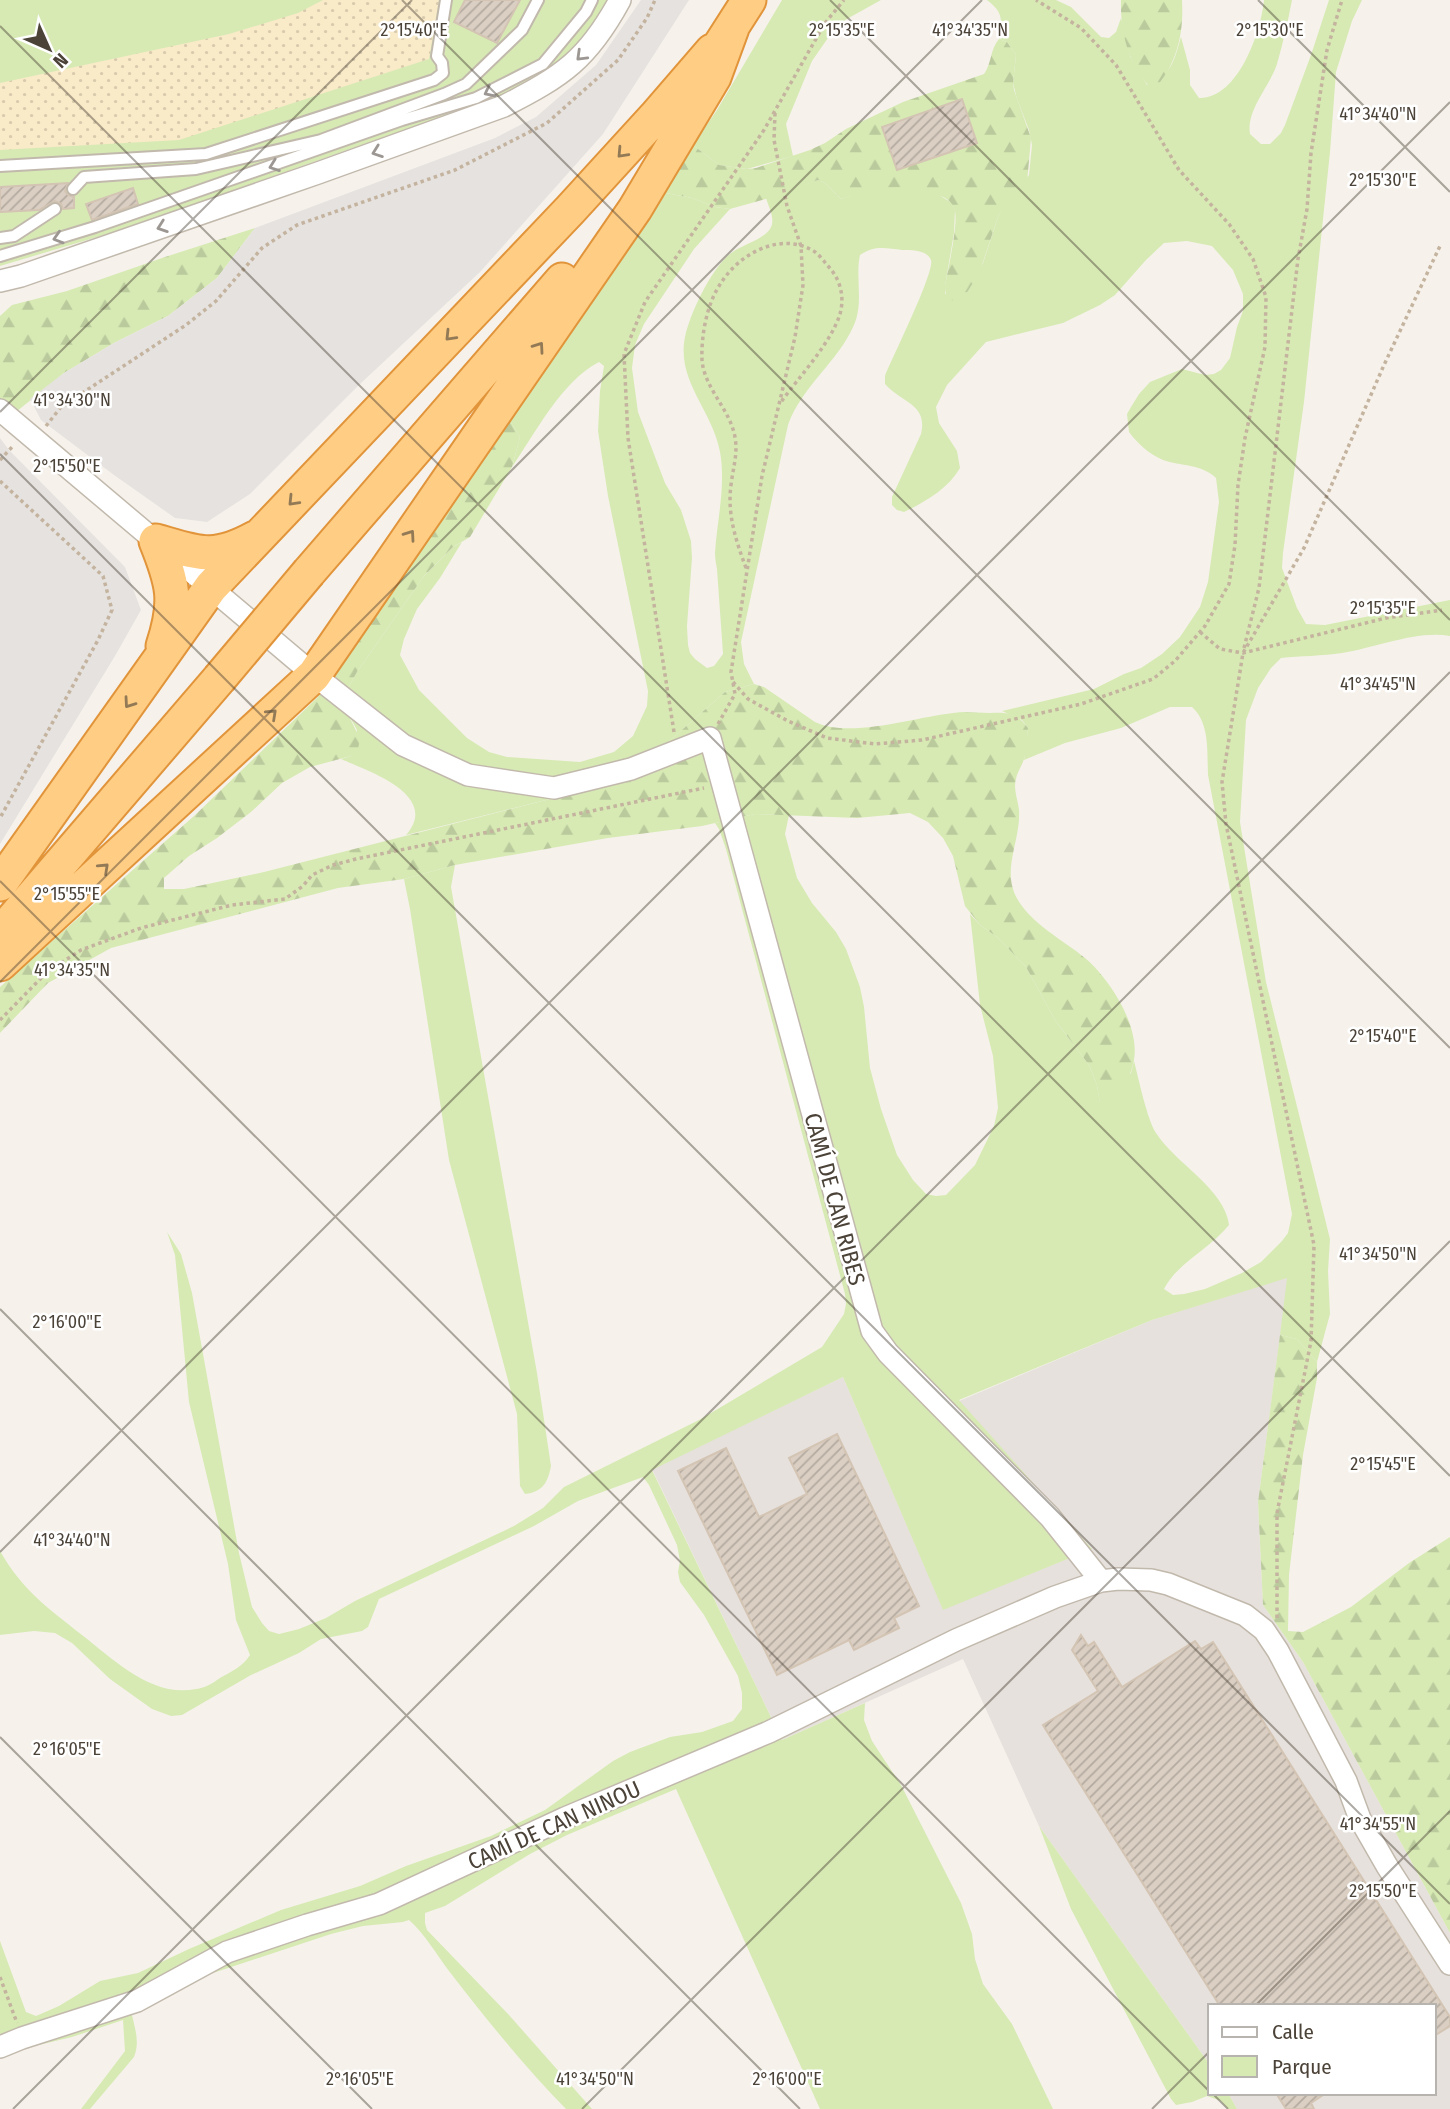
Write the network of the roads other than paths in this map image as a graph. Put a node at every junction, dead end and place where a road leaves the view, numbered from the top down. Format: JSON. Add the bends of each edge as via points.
{"nodes":[{"id":1,"x":446,"y":0,"type":"edge"},
{"id":2,"x":538,"y":0,"type":"edge"},
{"id":3,"x":592,"y":0,"type":"edge"},
{"id":4,"x":620,"y":0,"type":"edge"},
{"id":5,"x":749,"y":0,"type":"edge"},
{"id":6,"x":732,"y":28,"type":"junction"},
{"id":7,"x":0,"y":166,"type":"edge"},
{"id":8,"x":73,"y":189,"type":"dead end"},
{"id":9,"x":55,"y":209,"type":"dead end"},
{"id":10,"x":0,"y":238,"type":"edge"},
{"id":11,"x":0,"y":256,"type":"edge"},
{"id":12,"x":0,"y":281,"type":"edge"},
{"id":13,"x":0,"y":410,"type":"edge"},
{"id":14,"x":260,"y":536,"type":"junction"},
{"id":15,"x":156,"y":541,"type":"junction"},
{"id":16,"x":211,"y":587,"type":"junction"},
{"id":17,"x":158,"y":662,"type":"junction"},
{"id":18,"x":314,"y":675,"type":"junction"},
{"id":19,"x":0,"y":884,"type":"edge"},
{"id":20,"x":0,"y":934,"type":"edge"},
{"id":21,"x":0,"y":964,"type":"edge"},
{"id":22,"x":1101,"y":1581,"type":"junction"},
{"id":23,"x":1450,"y":1964,"type":"edge"},
{"id":24,"x":0,"y":2047,"type":"edge"}],
"edges":[{"from":1,"to":7,"type":"lane","via":[[437,56],[443,73],[434,80],[206,153]]},
{"from":2,"to":8,"type":"lane","via":[[522,30],[466,84],[444,94],[321,140],[196,169],[84,177]]},
{"from":3,"to":11,"type":"lane","one_way":true,"via":[[543,64],[477,98]]},
{"from":4,"to":12,"type":"street","one_way":true,"via":[[589,49],[564,72],[504,106]]},
{"from":5,"to":6,"type":"highway"},
{"from":6,"to":14,"type":"highway","one_way":true,"via":[[579,200]]},
{"from":18,"to":6,"type":"highway","one_way":true,"via":[[635,209],[714,77]]},
{"from":6,"to":20,"type":"highway","bridge":true,"via":[[626,193],[554,290]]},
{"from":9,"to":10,"type":"lane","via":[[14,236]]},
{"from":13,"to":15,"type":"street"},
{"from":14,"to":15,"type":"highway","via":[[220,552],[200,553]]},
{"from":14,"to":16,"type":"highway"},
{"from":15,"to":16,"type":"street"},
{"from":15,"to":17,"type":"highway","via":[[173,597]]},
{"from":16,"to":17,"type":"highway"},
{"from":16,"to":18,"type":"street"},
{"from":17,"to":19,"type":"highway","one_way":true},
{"from":21,"to":18,"type":"highway","one_way":true},
{"from":18,"to":22,"type":"street","name":"CAMÍ DE CAN RIBES","via":[[402,745],[468,775],[554,788],[631,769],[710,738],[872,1331],[888,1353],[1050,1517]]},
{"from":22,"to":23,"type":"street","name":"CAMÍ DE CAN NINOU","via":[[1168,1584],[1245,1615],[1264,1630],[1346,1781],[1360,1819]]},
{"from":22,"to":24,"type":"street","name":"CAMÍ DE CAN NINOU","via":[[957,1640],[769,1732],[565,1818],[379,1905],[227,1952],[136,2001]]}]}
